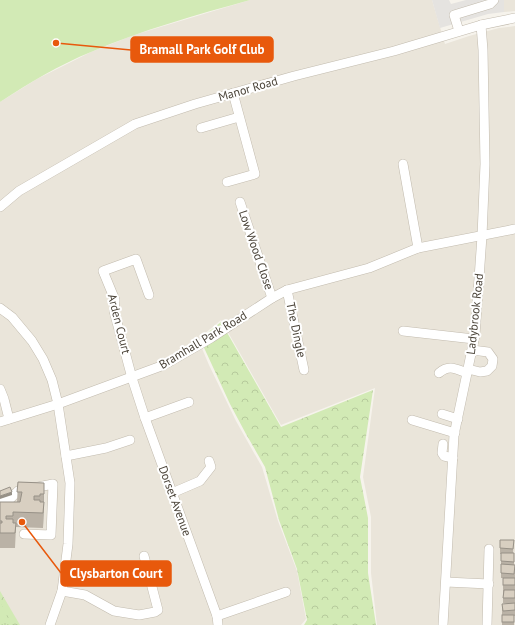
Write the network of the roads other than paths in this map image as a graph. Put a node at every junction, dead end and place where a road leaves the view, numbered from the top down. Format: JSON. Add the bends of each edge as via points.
{"nodes":[{"id":1,"x":492,"y":2,"type":"edge"},
{"id":2,"x":515,"y":18,"type":"edge"},
{"id":3,"x":494,"y":22,"type":"junction"},
{"id":4,"x":481,"y":25,"type":"junction"},
{"id":5,"x":459,"y":31,"type":"junction"},
{"id":6,"x":233,"y":93,"type":"junction"},
{"id":7,"x":239,"y":117,"type":"junction"},
{"id":8,"x":201,"y":128,"type":"dead end"},
{"id":9,"x":402,"y":164,"type":"dead end"},
{"id":10,"x":227,"y":182,"type":"dead end"},
{"id":11,"x":240,"y":202,"type":"dead end"},
{"id":12,"x":0,"y":207,"type":"edge"},
{"id":13,"x":515,"y":229,"type":"edge"},
{"id":14,"x":482,"y":236,"type":"junction"},
{"id":15,"x":418,"y":248,"type":"junction"},
{"id":16,"x":287,"y":290,"type":"junction"},
{"id":17,"x":149,"y":295,"type":"dead end"},
{"id":18,"x":272,"y":298,"type":"junction"},
{"id":19,"x":0,"y":308,"type":"edge"},
{"id":20,"x":402,"y":331,"type":"dead end"},
{"id":21,"x":474,"y":339,"type":"junction"},
{"id":22,"x":472,"y":350,"type":"junction"},
{"id":23,"x":304,"y":370,"type":"dead end"},
{"id":24,"x":468,"y":371,"type":"junction"},
{"id":25,"x":439,"y":372,"type":"dead end"},
{"id":26,"x":132,"y":378,"type":"junction"},
{"id":27,"x":0,"y":389,"type":"edge"},
{"id":28,"x":189,"y":402,"type":"dead end"},
{"id":29,"x":58,"y":404,"type":"junction"},
{"id":30,"x":442,"y":414,"type":"dead end"},
{"id":31,"x":9,"y":418,"type":"junction"},
{"id":32,"x":145,"y":418,"type":"junction"},
{"id":33,"x":458,"y":419,"type":"junction"},
{"id":34,"x":412,"y":420,"type":"dead end"},
{"id":35,"x":0,"y":422,"type":"edge"},
{"id":36,"x":455,"y":433,"type":"junction"},
{"id":37,"x":130,"y":440,"type":"dead end"},
{"id":38,"x":443,"y":444,"type":"dead end"},
{"id":39,"x":66,"y":456,"type":"junction"},
{"id":40,"x":453,"y":458,"type":"junction"},
{"id":41,"x":209,"y":461,"type":"dead end"},
{"id":42,"x":172,"y":493,"type":"junction"},
{"id":43,"x":0,"y":503,"type":"edge"},
{"id":44,"x":52,"y":509,"type":"junction"},
{"id":45,"x":69,"y":510,"type":"junction"},
{"id":46,"x":24,"y":534,"type":"dead end"},
{"id":47,"x":490,"y":549,"type":"dead end"},
{"id":48,"x":144,"y":556,"type":"dead end"},
{"id":49,"x":446,"y":582,"type":"junction"},
{"id":50,"x":489,"y":584,"type":"junction"},
{"id":51,"x":62,"y":591,"type":"junction"},
{"id":52,"x":286,"y":592,"type":"dead end"},
{"id":53,"x":218,"y":620,"type":"edge"},
{"id":54,"x":50,"y":625,"type":"edge"},
{"id":55,"x":443,"y":625,"type":"edge"},
{"id":56,"x":487,"y":625,"type":"edge"}],
"edges":[{"from":1,"to":3,"type":"street"},
{"from":1,"to":5,"type":"street","via":[[454,15]]},
{"from":2,"to":3,"type":"street","name":"Manor Road"},
{"from":3,"to":4,"type":"street","name":"Manor Road"},
{"from":4,"to":5,"type":"street","name":"Manor Road"},
{"from":4,"to":14,"type":"street","name":"Ladybrook Road","via":[[485,164]]},
{"from":5,"to":6,"type":"street","name":"Manor Road"},
{"from":6,"to":7,"type":"street"},
{"from":6,"to":12,"type":"street","name":"Manor Road","via":[[135,124],[19,191]]},
{"from":7,"to":8,"type":"street"},
{"from":7,"to":10,"type":"street","via":[[255,174]]},
{"from":9,"to":15,"type":"street"},
{"from":11,"to":18,"type":"street","name":"Low Wood Close"},
{"from":13,"to":14,"type":"street","name":"Bramhall Park Road"},
{"from":14,"to":15,"type":"street","name":"Bramhall Park Road"},
{"from":14,"to":21,"type":"street","name":"Ladybrook Road"},
{"from":15,"to":16,"type":"street","name":"Bramhall Park Road","via":[[369,268]]},
{"from":16,"to":18,"type":"street","name":"Bramhall Park Road"},
{"from":16,"to":23,"type":"street","name":"The Dingle"},
{"from":17,"to":26,"type":"street","name":"Arden Court","via":[[136,259],[103,271],[115,300],[114,311]]},
{"from":18,"to":26,"type":"street","name":"Bramhall Park Road","via":[[164,365]]},
{"from":19,"to":29,"type":"street","via":[[12,317],[43,359]]},
{"from":20,"to":21,"type":"street"},
{"from":21,"to":22,"type":"street","name":"Ladybrook Road"},
{"from":22,"to":24,"type":"street","name":"Ladybrook Road"},
{"from":22,"to":24,"type":"street","via":[[488,352],[493,358],[492,366],[487,371]]},
{"from":24,"to":25,"type":"street","via":[[449,367]]},
{"from":24,"to":33,"type":"street","name":"Ladybrook Road"},
{"from":26,"to":29,"type":"street","name":"Bramhall Park Road"},
{"from":26,"to":32,"type":"street","name":"Dorset Avenue"},
{"from":27,"to":31,"type":"street"},
{"from":28,"to":32,"type":"street"},
{"from":29,"to":31,"type":"street","name":"Bramhall Park Road"},
{"from":29,"to":39,"type":"street"},
{"from":30,"to":33,"type":"street"},
{"from":31,"to":35,"type":"street","name":"Bramhall Park Road"},
{"from":32,"to":42,"type":"street","name":"Dorset Avenue"},
{"from":33,"to":36,"type":"street","name":"Ladybrook Road"},
{"from":34,"to":36,"type":"street"},
{"from":36,"to":40,"type":"street","name":"Ladybrook Road"},
{"from":37,"to":39,"type":"street"},
{"from":38,"to":40,"type":"street","via":[[444,456]]},
{"from":39,"to":45,"type":"street","via":[[70,483]]},
{"from":40,"to":49,"type":"street","name":"Ladybrook Road"},
{"from":41,"to":42,"type":"street","via":[[211,467],[200,480]]},
{"from":42,"to":53,"type":"street","name":"Dorset Avenue"},
{"from":43,"to":44,"type":"street","via":[[9,500],[18,491],[53,484]]},
{"from":44,"to":45,"type":"street"},
{"from":44,"to":46,"type":"street","via":[[51,534]]},
{"from":45,"to":51,"type":"street"},
{"from":47,"to":50,"type":"street"},
{"from":48,"to":51,"type":"street","via":[[158,610],[155,612],[139,615],[114,611],[85,595]]},
{"from":49,"to":50,"type":"street"},
{"from":49,"to":55,"type":"street","name":"Ladybrook Road"},
{"from":50,"to":56,"type":"street"},
{"from":51,"to":54,"type":"street"},
{"from":52,"to":53,"type":"street"}]}
